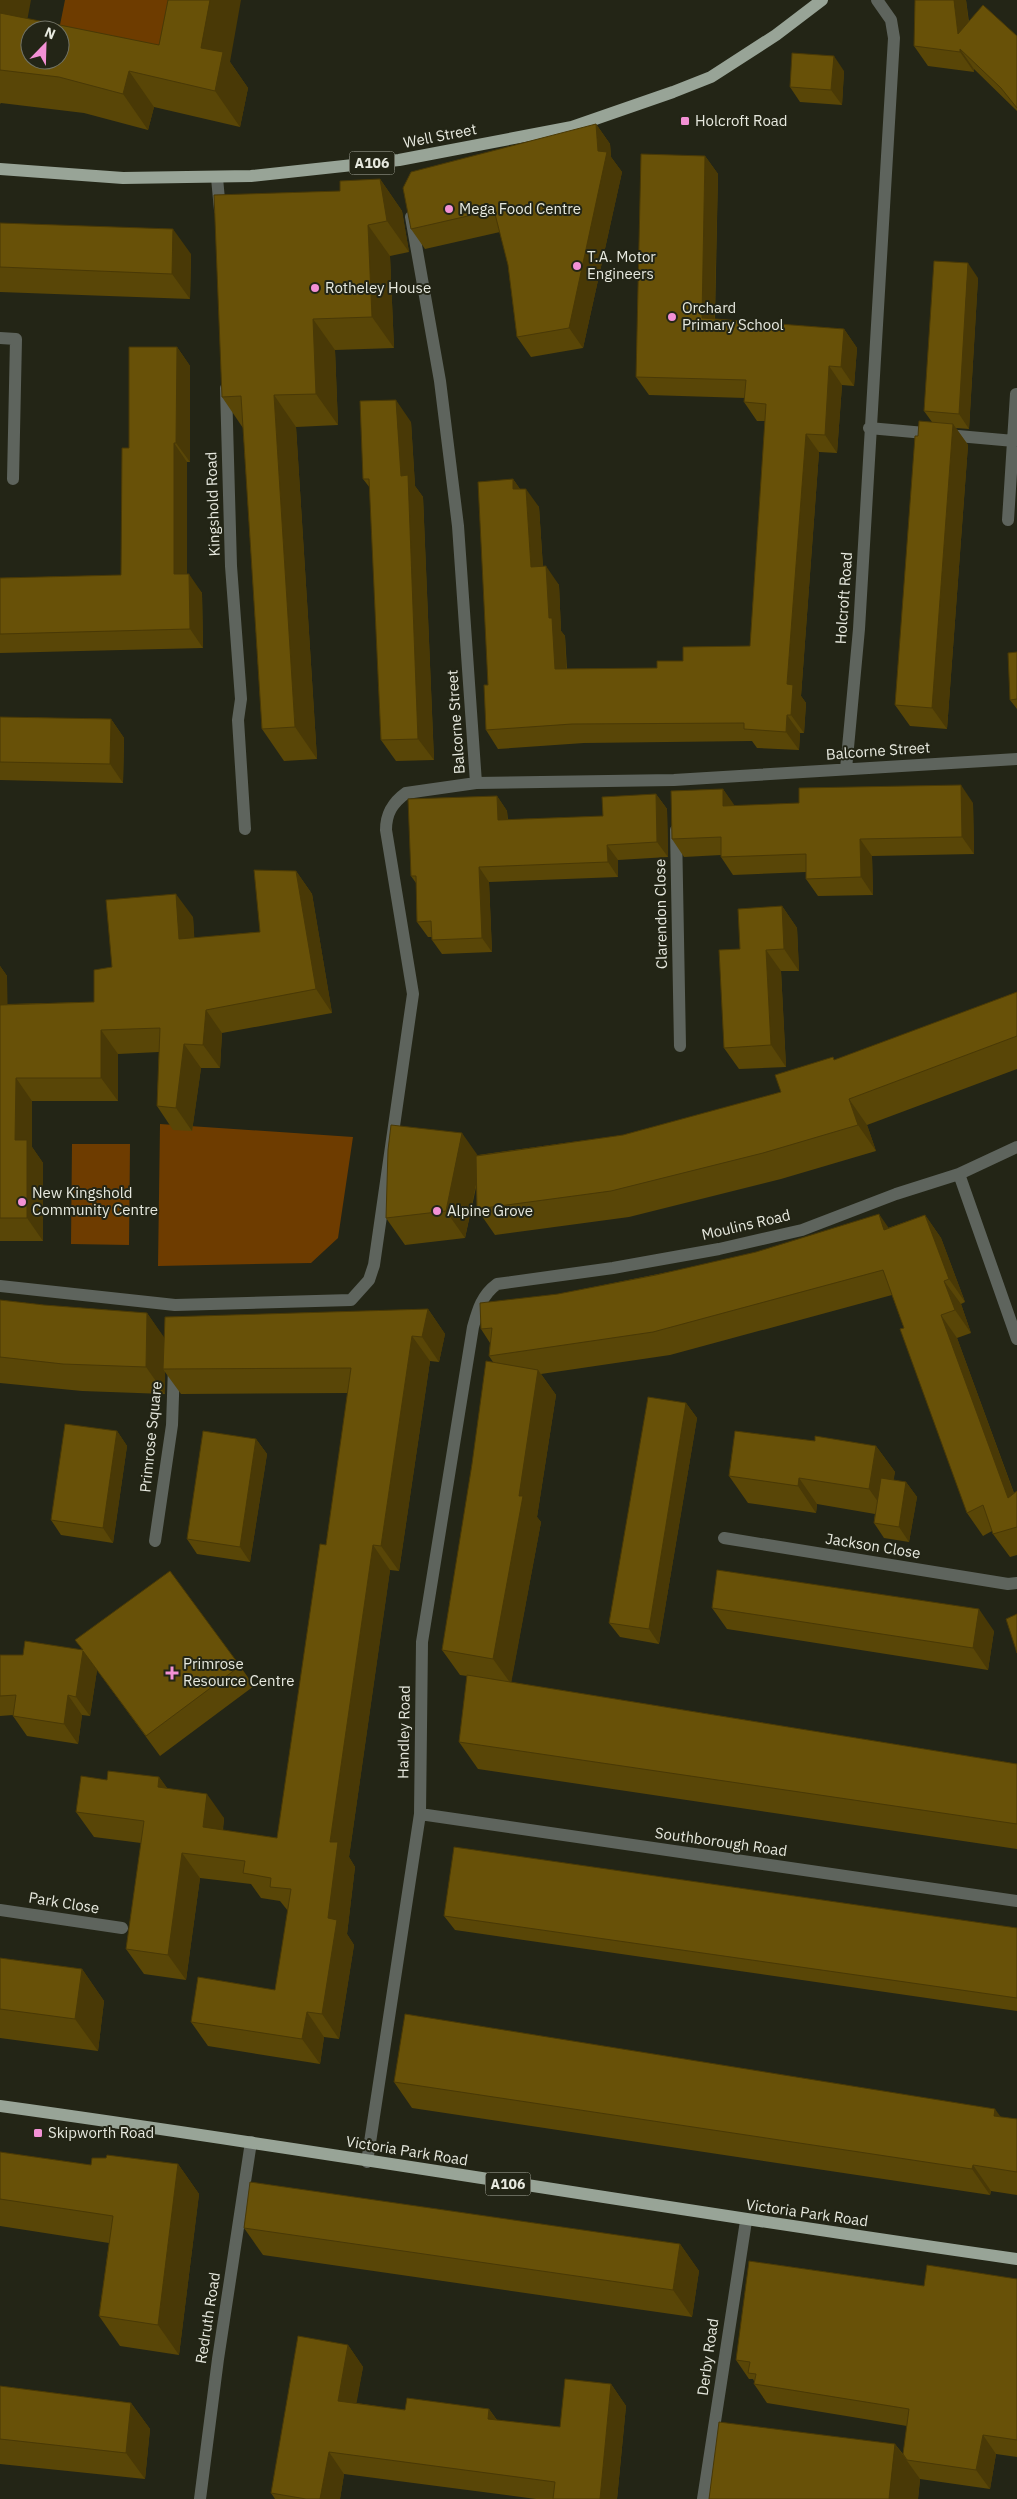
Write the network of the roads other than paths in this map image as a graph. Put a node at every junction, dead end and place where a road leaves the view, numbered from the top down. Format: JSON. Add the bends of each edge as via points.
{"nodes":[{"id":1,"x":822,"y":0,"type":"edge"},
{"id":2,"x":877,"y":0,"type":"edge"},
{"id":3,"x":0,"y":169,"type":"edge"},
{"id":4,"x":217,"y":178,"type":"junction"},
{"id":5,"x":410,"y":211,"type":"edge"},
{"id":6,"x":221,"y":221,"type":"edge"},
{"id":7,"x":0,"y":338,"type":"edge"},
{"id":8,"x":226,"y":379,"type":"edge"},
{"id":9,"x":1016,"y":394,"type":"edge"},
{"id":10,"x":870,"y":428,"type":"junction"},
{"id":11,"x":1014,"y":441,"type":"junction"},
{"id":12,"x":13,"y":479,"type":"dead end"},
{"id":13,"x":1008,"y":520,"type":"dead end"},
{"id":14,"x":1017,"y":759,"type":"edge"},
{"id":15,"x":846,"y":769,"type":"junction"},
{"id":16,"x":476,"y":783,"type":"junction"},
{"id":17,"x":676,"y":818,"type":"edge"},
{"id":18,"x":246,"y":829,"type":"dead end"},
{"id":19,"x":680,"y":1046,"type":"dead end"},
{"id":20,"x":1017,"y":1147,"type":"edge"},
{"id":21,"x":959,"y":1174,"type":"junction"},
{"id":22,"x":0,"y":1286,"type":"edge"},
{"id":23,"x":479,"y":1304,"type":"joint"},
{"id":24,"x":175,"y":1305,"type":"junction"},
{"id":25,"x":176,"y":1321,"type":"edge"},
{"id":26,"x":1017,"y":1339,"type":"edge"},
{"id":27,"x":175,"y":1350,"type":"edge"},
{"id":28,"x":724,"y":1538,"type":"dead end"},
{"id":29,"x":155,"y":1541,"type":"dead end"},
{"id":30,"x":1017,"y":1583,"type":"edge"},
{"id":31,"x":420,"y":1814,"type":"junction"},
{"id":32,"x":1017,"y":1901,"type":"edge"},
{"id":33,"x":0,"y":1910,"type":"edge"},
{"id":34,"x":122,"y":1928,"type":"dead end"},
{"id":35,"x":0,"y":2106,"type":"edge"},
{"id":36,"x":251,"y":2142,"type":"junction"},
{"id":37,"x":367,"y":2162,"type":"junction"},
{"id":38,"x":746,"y":2221,"type":"junction"},
{"id":39,"x":1017,"y":2259,"type":"edge"},
{"id":40,"x":200,"y":2499,"type":"edge"},
{"id":41,"x":703,"y":2499,"type":"edge"}],
"edges":[{"from":1,"to":4,"type":"main road","name":"Well Street","number":"A106","via":[[776,35],[711,76],[572,128],[398,160]]},
{"from":2,"to":10,"type":"street","name":"Holcroft Road","via":[[891,20],[894,38]]},
{"from":3,"to":4,"type":"main road","name":"Well Street","number":"A106","via":[[123,178]]},
{"from":4,"to":6,"type":"street"},
{"from":5,"to":16,"type":"street","name":"Balcorne Street","via":[[440,381],[458,526]]},
{"from":7,"to":12,"type":"street","via":[[16,339]]},
{"from":8,"to":18,"type":"street","name":"Kingshold Road","via":[[231,566]]},
{"from":9,"to":11,"type":"street"},
{"from":10,"to":11,"type":"street"},
{"from":10,"to":15,"type":"street","name":"Holcroft Road","via":[[859,629]]},
{"from":11,"to":13,"type":"street"},
{"from":14,"to":15,"type":"street","name":"Balcorne Street"},
{"from":15,"to":16,"type":"street","name":"Balcorne Street","via":[[674,785]]},
{"from":16,"to":24,"type":"street","via":[[406,793],[386,818],[414,994],[374,1265],[369,1280],[351,1300]]},
{"from":17,"to":19,"type":"street","name":"Clarendon Close"},
{"from":20,"to":21,"type":"street","name":"Moulins Road"},
{"from":21,"to":23,"type":"street","name":"Moulins Road","via":[[802,1230],[613,1268],[497,1284]]},
{"from":21,"to":26,"type":"street"},
{"from":22,"to":24,"type":"street"},
{"from":23,"to":31,"type":"street","name":"Handley Road","via":[[422,1642]]},
{"from":24,"to":25,"type":"street"},
{"from":27,"to":29,"type":"street","name":"Primrose Square","via":[[172,1425]]},
{"from":28,"to":30,"type":"street","name":"Jackson Close"},
{"from":31,"to":32,"type":"street","name":"Southborough Road"},
{"from":31,"to":37,"type":"street","name":"Handley Road"},
{"from":33,"to":34,"type":"street","name":"Park Close"},
{"from":35,"to":36,"type":"main road","name":"Victoria Park Road","number":"A106"},
{"from":36,"to":37,"type":"main road","name":"Victoria Park Road","number":"A106"},
{"from":36,"to":40,"type":"street","name":"Redruth Road"},
{"from":37,"to":38,"type":"main road","name":"Victoria Park Road","number":"A106"},
{"from":38,"to":39,"type":"main road","name":"Victoria Park Road","number":"A106"},
{"from":38,"to":41,"type":"street","name":"Derby Road"}]}
